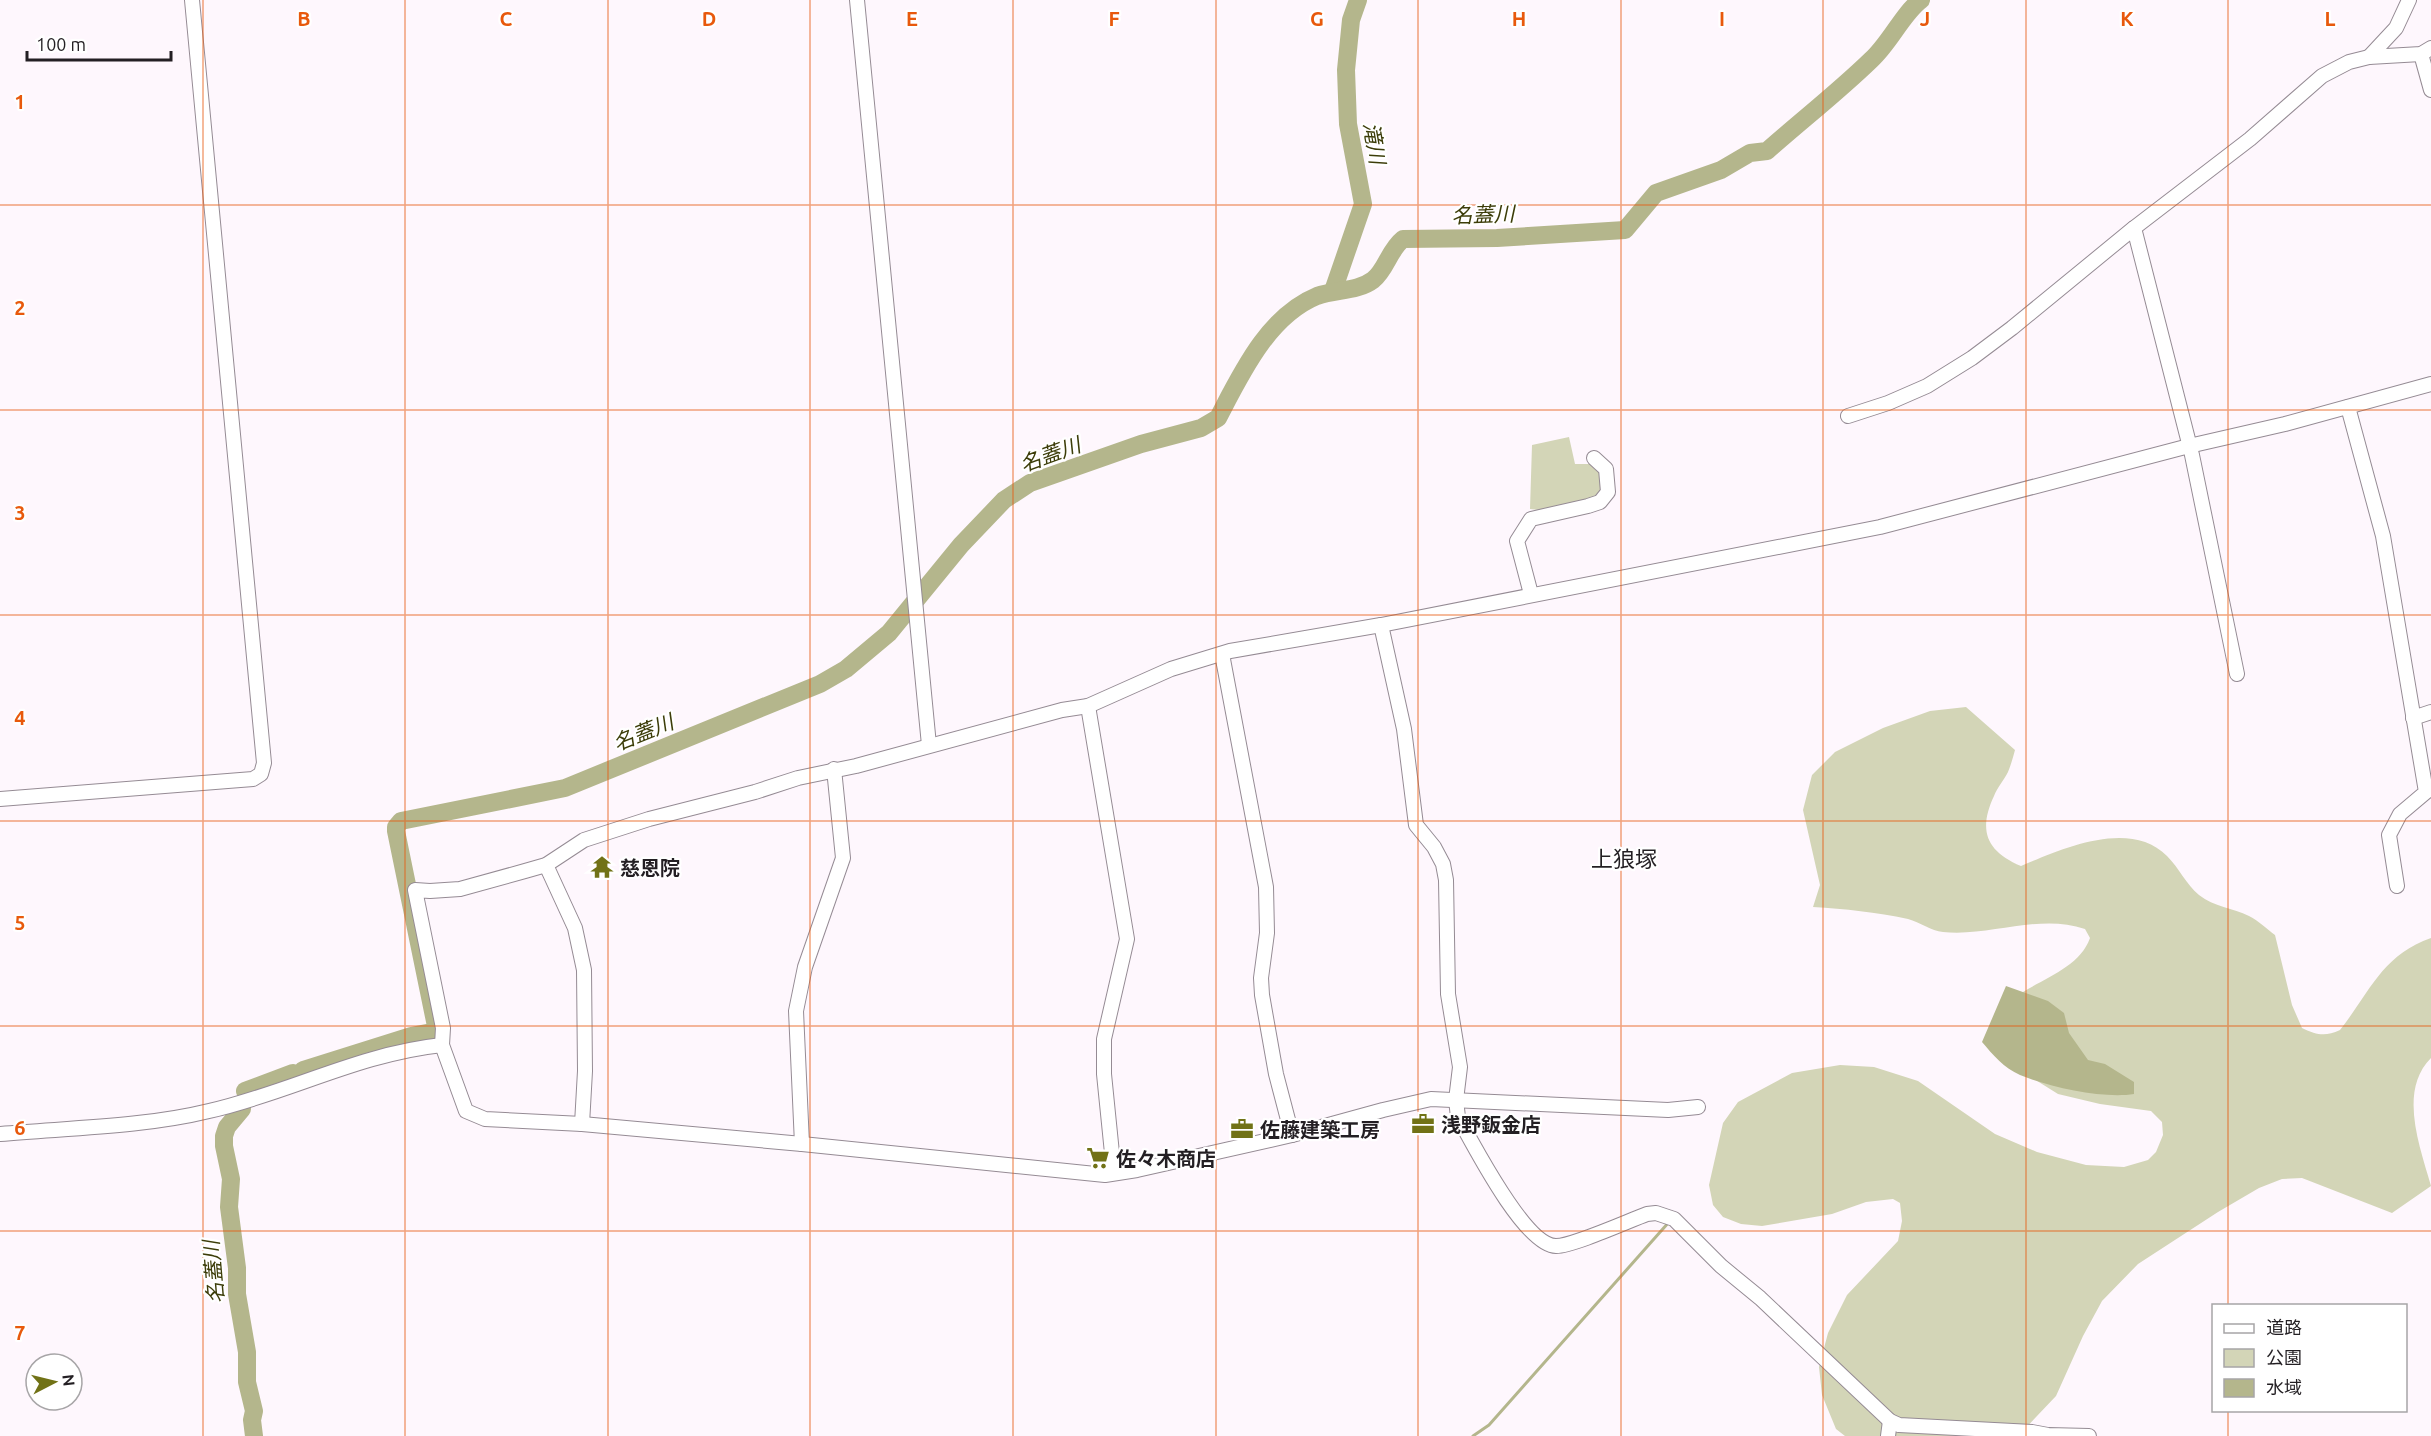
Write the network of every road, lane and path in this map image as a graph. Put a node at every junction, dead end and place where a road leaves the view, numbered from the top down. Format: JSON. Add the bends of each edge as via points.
{"nodes":[{"id":1,"x":192,"y":0,"type":"edge"},
{"id":2,"x":857,"y":0,"type":"edge"},
{"id":3,"x":2409,"y":0,"type":"edge"},
{"id":4,"x":2426,"y":51,"type":"edge"},
{"id":5,"x":2369,"y":57,"type":"junction"},
{"id":6,"x":2431,"y":90,"type":"edge"},
{"id":7,"x":2134,"y":228,"type":"junction"},
{"id":8,"x":2431,"y":384,"type":"edge"},
{"id":9,"x":2348,"y":407,"type":"junction"},
{"id":10,"x":1848,"y":416,"type":"dead end"},
{"id":11,"x":2189,"y":446,"type":"junction"},
{"id":12,"x":1594,"y":458,"type":"dead end"},
{"id":13,"x":1531,"y":594,"type":"junction"},
{"id":14,"x":1381,"y":625,"type":"junction"},
{"id":15,"x":1222,"y":654,"type":"junction"},
{"id":16,"x":2237,"y":674,"type":"dead end"},
{"id":17,"x":1088,"y":706,"type":"junction"},
{"id":18,"x":2431,"y":712,"type":"edge"},
{"id":19,"x":2413,"y":718,"type":"junction"},
{"id":20,"x":929,"y":745,"type":"junction"},
{"id":21,"x":834,"y":770,"type":"junction"},
{"id":22,"x":0,"y":800,"type":"edge"},
{"id":23,"x":546,"y":865,"type":"junction"},
{"id":24,"x":2397,"y":886,"type":"dead end"},
{"id":25,"x":442,"y":1045,"type":"junction"},
{"id":26,"x":1456,"y":1100,"type":"junction"},
{"id":27,"x":1698,"y":1107,"type":"dead end"},
{"id":28,"x":582,"y":1124,"type":"junction"},
{"id":29,"x":0,"y":1134,"type":"edge"},
{"id":30,"x":1292,"y":1135,"type":"junction"},
{"id":31,"x":802,"y":1144,"type":"junction"},
{"id":32,"x":1114,"y":1173,"type":"junction"},
{"id":33,"x":1890,"y":1421,"type":"junction"},
{"id":34,"x":1888,"y":1436,"type":"edge"},
{"id":35,"x":2048,"y":1436,"type":"edge"},
{"id":36,"x":2089,"y":1436,"type":"edge"}],
"edges":[{"from":1,"to":22,"type":"street","via":[[264,763],[261,774],[253,779]]},
{"from":2,"to":20,"type":"street"},
{"from":3,"to":5,"type":"street","via":[[2396,28]]},
{"from":4,"to":5,"type":"street"},
{"from":4,"to":6,"type":"street"},
{"from":5,"to":7,"type":"street","via":[[2322,76],[2250,139]]},
{"from":7,"to":10,"type":"street","via":[[1972,358],[1927,386]]},
{"from":7,"to":11,"type":"street"},
{"from":8,"to":9,"type":"street"},
{"from":9,"to":11,"type":"street"},
{"from":9,"to":19,"type":"street","via":[[2384,536]]},
{"from":11,"to":13,"type":"street","via":[[1880,526]]},
{"from":11,"to":16,"type":"street"},
{"from":12,"to":13,"type":"street","via":[[1606,469],[1608,492],[1600,502],[1531,519],[1517,541]]},
{"from":13,"to":14,"type":"street"},
{"from":14,"to":15,"type":"street"},
{"from":14,"to":26,"type":"street","via":[[1404,729],[1416,825],[1443,864],[1448,994],[1460,1068]]},
{"from":15,"to":17,"type":"street","via":[[1171,669]]},
{"from":15,"to":30,"type":"street","via":[[1266,887],[1262,986],[1265,1020]]},
{"from":17,"to":20,"type":"street"},
{"from":17,"to":32,"type":"street","via":[[1126,939],[1103,1048]]},
{"from":18,"to":19,"type":"street"},
{"from":19,"to":24,"type":"street","via":[[2426,792],[2400,814],[2389,835]]},
{"from":20,"to":21,"type":"street"},
{"from":21,"to":23,"type":"street","via":[[617,829],[584,840]]},
{"from":21,"to":31,"type":"street","via":[[843,858],[805,967],[796,1011]]},
{"from":23,"to":25,"type":"street","via":[[460,889],[415,890],[443,1028]]},
{"from":23,"to":28,"type":"street","via":[[575,927],[584,970]]},
{"from":25,"to":28,"type":"street","via":[[466,1111],[485,1119]]},
{"from":25,"to":29,"type":"street","via":[[406,1049],[230,1106],[190,1115]]},
{"from":26,"to":27,"type":"street","via":[[1677,1110]]},
{"from":26,"to":30,"type":"street","via":[[1431,1099],[1402,1105]]},
{"from":26,"to":33,"type":"street","via":[[1458,1117],[1479,1155],[1514,1211],[1541,1242],[1562,1246],[1647,1214],[1674,1219]]},
{"from":28,"to":31,"type":"street"},
{"from":30,"to":32,"type":"street"},
{"from":31,"to":32,"type":"street"},
{"from":33,"to":34,"type":"street"},
{"from":33,"to":35,"type":"street","via":[[1899,1425]]},
{"from":35,"to":36,"type":"street"}]}
